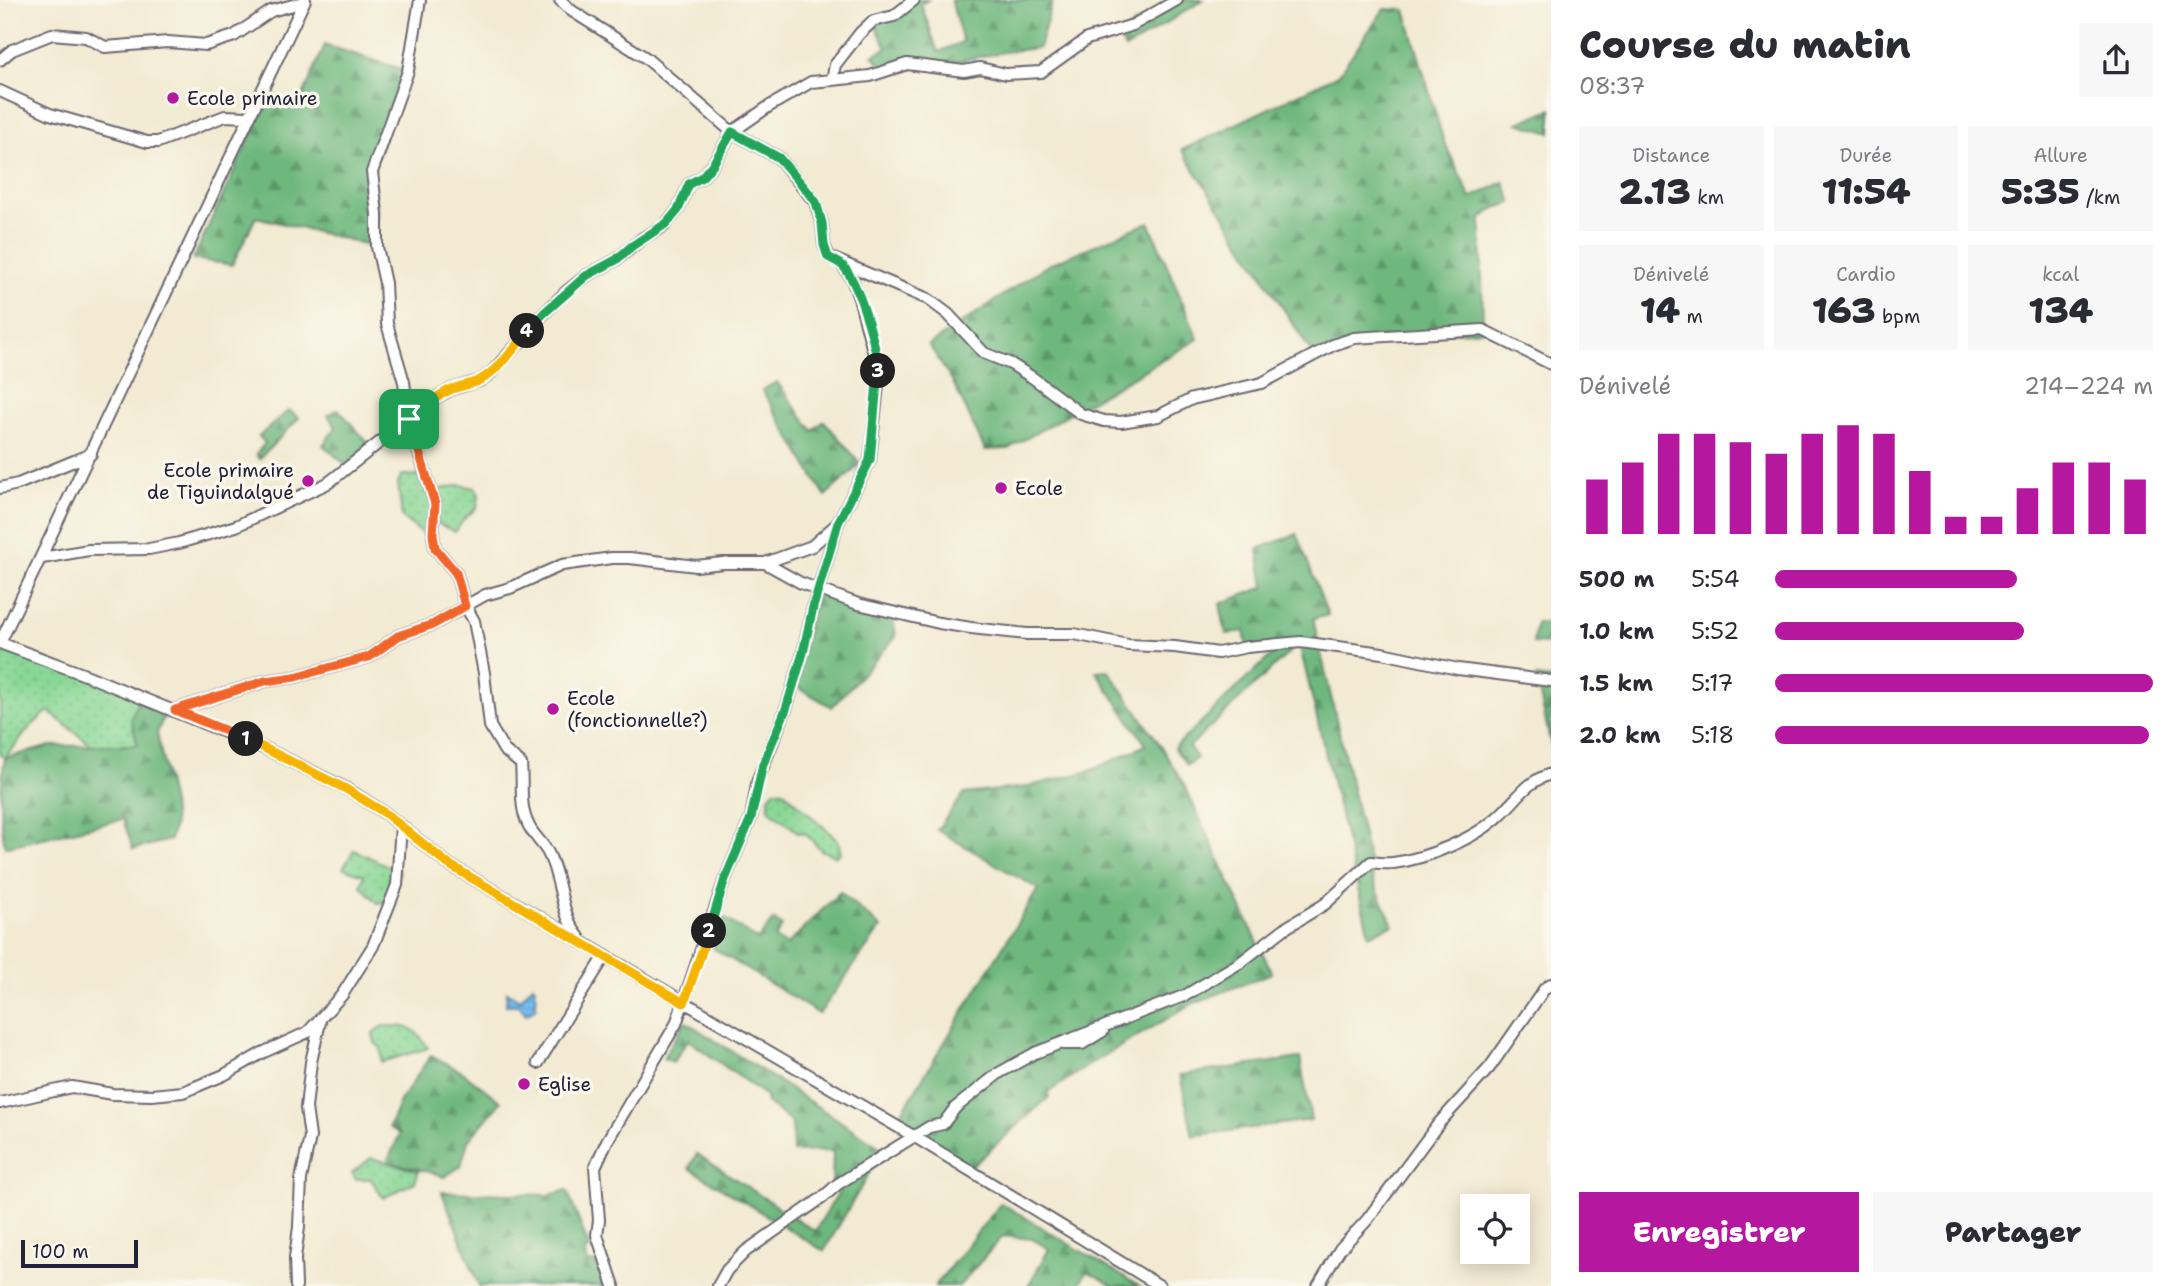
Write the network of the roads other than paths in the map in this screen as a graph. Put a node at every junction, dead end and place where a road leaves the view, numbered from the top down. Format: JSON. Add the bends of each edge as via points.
{"nodes":[{"id":1,"x":420,"y":0,"type":"edge"},
{"id":2,"x":560,"y":0,"type":"edge"},
{"id":3,"x":914,"y":0,"type":"edge"},
{"id":4,"x":1177,"y":0,"type":"edge"},
{"id":5,"x":304,"y":1,"type":"edge"},
{"id":6,"x":0,"y":60,"type":"edge"},
{"id":7,"x":832,"y":80,"type":"junction"},
{"id":8,"x":0,"y":92,"type":"edge"},
{"id":9,"x":247,"y":117,"type":"junction"},
{"id":10,"x":732,"y":132,"type":"junction"},
{"id":11,"x":841,"y":263,"type":"junction"},
{"id":12,"x":1551,"y":364,"type":"edge"},
{"id":13,"x":409,"y":419,"type":"junction"},
{"id":14,"x":91,"y":454,"type":"junction"},
{"id":15,"x":0,"y":488,"type":"edge"},
{"id":16,"x":838,"y":523,"type":"junction"},
{"id":17,"x":42,"y":558,"type":"junction"},
{"id":18,"x":765,"y":563,"type":"junction"},
{"id":19,"x":818,"y":588,"type":"junction"},
{"id":20,"x":465,"y":606,"type":"junction"},
{"id":21,"x":0,"y":643,"type":"edge"},
{"id":22,"x":1551,"y":681,"type":"edge"},
{"id":23,"x":175,"y":710,"type":"junction"},
{"id":24,"x":1551,"y":774,"type":"edge"},
{"id":25,"x":401,"y":825,"type":"junction"},
{"id":26,"x":585,"y":944,"type":"junction"},
{"id":27,"x":605,"y":956,"type":"junction"},
{"id":28,"x":1551,"y":984,"type":"edge"},
{"id":29,"x":684,"y":1003,"type":"junction"},
{"id":30,"x":321,"y":1019,"type":"junction"},
{"id":31,"x":538,"y":1062,"type":"dead end"},
{"id":32,"x":0,"y":1103,"type":"edge"},
{"id":33,"x":915,"y":1137,"type":"junction"},
{"id":34,"x":296,"y":1286,"type":"edge"},
{"id":35,"x":614,"y":1286,"type":"edge"},
{"id":36,"x":718,"y":1286,"type":"edge"},
{"id":37,"x":1160,"y":1286,"type":"edge"},
{"id":38,"x":1318,"y":1286,"type":"edge"}],
"edges":[{"from":1,"to":13,"type":"street","via":[[408,71],[372,172],[387,324]]},
{"from":2,"to":10,"type":"street","via":[[660,69]]},
{"from":3,"to":7,"type":"street","via":[[860,33],[835,65]]},
{"from":4,"to":7,"type":"street","via":[[1133,26],[1087,39],[1041,72],[1006,74],[907,64],[870,76]]},
{"from":5,"to":6,"type":"street","via":[[271,11],[234,36],[206,45],[168,42],[105,47],[86,37],[52,34],[12,50]]},
{"from":5,"to":9,"type":"street"},
{"from":7,"to":10,"type":"street","via":[[811,82]]},
{"from":8,"to":9,"type":"street","via":[[50,114],[147,142],[225,116]]},
{"from":9,"to":14,"type":"street"},
{"from":10,"to":11,"type":"street","via":[[779,158],[790,170],[816,202],[828,257]]},
{"from":10,"to":13,"type":"street","via":[[713,164],[689,184],[678,210],[664,226],[568,291],[489,374],[437,397]]},
{"from":11,"to":12,"type":"street","via":[[928,299],[984,353],[1033,378],[1081,414],[1104,421],[1158,416],[1192,399],[1262,383],[1354,338],[1483,330]]},
{"from":11,"to":16,"type":"street","via":[[860,301],[874,348],[878,386],[870,460]]},
{"from":13,"to":17,"type":"street","via":[[328,483],[236,526],[149,549],[89,550]]},
{"from":13,"to":20,"type":"street","via":[[435,504],[435,548],[456,573]]},
{"from":14,"to":15,"type":"street"},
{"from":14,"to":17,"type":"street"},
{"from":16,"to":18,"type":"street","via":[[812,546]]},
{"from":16,"to":19,"type":"street"},
{"from":17,"to":21,"type":"street"},
{"from":18,"to":19,"type":"street"},
{"from":18,"to":20,"type":"street","via":[[696,566],[630,558],[587,561],[562,565]]},
{"from":19,"to":22,"type":"street","via":[[858,604],[971,628],[1074,634],[1128,645],[1218,653],[1301,642]]},
{"from":19,"to":29,"type":"street","via":[[786,709],[758,779],[751,818],[725,879]]},
{"from":20,"to":23,"type":"street","via":[[434,624],[398,636],[369,657],[265,681]]},
{"from":20,"to":26,"type":"street","via":[[478,636],[490,726],[504,750],[521,764],[528,824],[558,877],[567,920]]},
{"from":21,"to":23,"type":"street"},
{"from":23,"to":25,"type":"street","via":[[346,789]]},
{"from":24,"to":33,"type":"street","via":[[1534,780],[1479,832],[1424,856],[1391,864],[1371,862],[1325,904],[1241,962],[1186,995],[1035,1053],[999,1073],[954,1108],[943,1124]]},
{"from":25,"to":26,"type":"street","via":[[448,864]]},
{"from":25,"to":30,"type":"street","via":[[397,885],[373,946]]},
{"from":26,"to":27,"type":"street"},
{"from":27,"to":29,"type":"street"},
{"from":27,"to":31,"type":"street"},
{"from":28,"to":38,"type":"street","via":[[1490,1067],[1340,1250]]},
{"from":29,"to":33,"type":"street"},
{"from":29,"to":35,"type":"street","via":[[595,1167],[597,1235]]},
{"from":30,"to":32,"type":"street","via":[[308,1032],[183,1092],[112,1094],[72,1087]]},
{"from":30,"to":34,"type":"street","via":[[306,1108],[310,1137],[301,1179]]},
{"from":33,"to":36,"type":"street","via":[[838,1184],[746,1251]]},
{"from":33,"to":37,"type":"street"}]}
